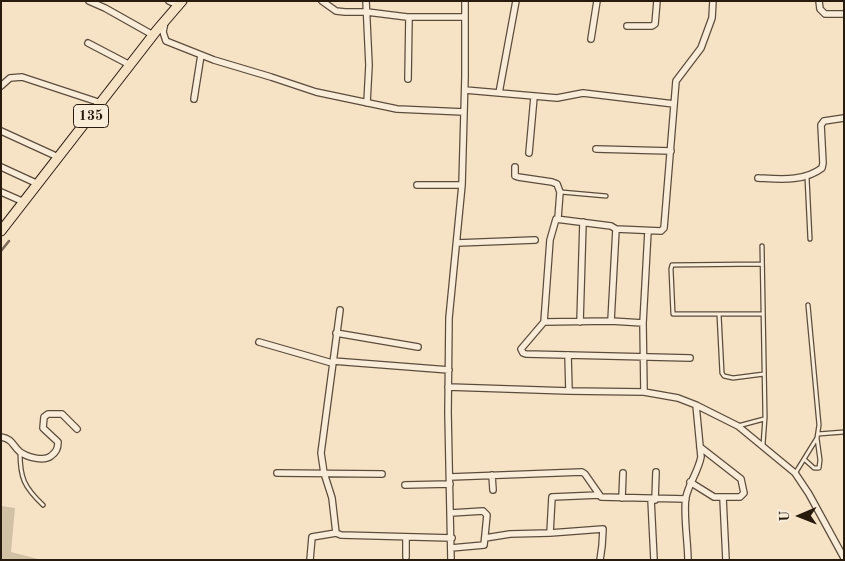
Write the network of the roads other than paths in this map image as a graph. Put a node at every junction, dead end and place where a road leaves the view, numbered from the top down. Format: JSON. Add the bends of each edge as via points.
{"nodes":[{"id":1,"x":89,"y":1,"type":"edge"},
{"id":2,"x":322,"y":1,"type":"edge"},
{"id":3,"x":366,"y":1,"type":"edge"},
{"id":4,"x":465,"y":1,"type":"edge"},
{"id":5,"x":516,"y":1,"type":"edge"},
{"id":6,"x":597,"y":1,"type":"edge"},
{"id":7,"x":657,"y":1,"type":"edge"},
{"id":8,"x":713,"y":1,"type":"edge"},
{"id":9,"x":819,"y":1,"type":"edge"},
{"id":10,"x":176,"y":3,"type":"edge"},
{"id":11,"x":367,"y":12,"type":"junction"},
{"id":12,"x":844,"y":14,"type":"edge"},
{"id":13,"x":465,"y":16,"type":"junction"},
{"id":14,"x":409,"y":17,"type":"junction"},
{"id":15,"x":166,"y":20,"type":"junction"},
{"id":16,"x":627,"y":26,"type":"dead end"},
{"id":17,"x":153,"y":35,"type":"junction"},
{"id":18,"x":591,"y":39,"type":"dead end"},
{"id":19,"x":88,"y":43,"type":"dead end"},
{"id":20,"x":201,"y":55,"type":"junction"},
{"id":21,"x":130,"y":65,"type":"junction"},
{"id":22,"x":408,"y":79,"type":"dead end"},
{"id":23,"x":1,"y":86,"type":"edge"},
{"id":24,"x":465,"y":90,"type":"junction"},
{"id":25,"x":499,"y":93,"type":"junction"},
{"id":26,"x":534,"y":97,"type":"junction"},
{"id":27,"x":194,"y":99,"type":"dead end"},
{"id":28,"x":101,"y":103,"type":"junction"},
{"id":29,"x":367,"y":103,"type":"junction"},
{"id":30,"x":674,"y":104,"type":"junction"},
{"id":31,"x":464,"y":112,"type":"junction"},
{"id":32,"x":844,"y":118,"type":"edge"},
{"id":33,"x":1,"y":131,"type":"edge"},
{"id":34,"x":596,"y":149,"type":"dead end"},
{"id":35,"x":671,"y":151,"type":"junction"},
{"id":36,"x":529,"y":153,"type":"dead end"},
{"id":37,"x":58,"y":157,"type":"junction"},
{"id":38,"x":1,"y":167,"type":"edge"},
{"id":39,"x":515,"y":167,"type":"dead end"},
{"id":40,"x":807,"y":176,"type":"junction"},
{"id":41,"x":758,"y":178,"type":"dead end"},
{"id":42,"x":38,"y":184,"type":"junction"},
{"id":43,"x":417,"y":185,"type":"dead end"},
{"id":44,"x":462,"y":185,"type":"junction"},
{"id":45,"x":1,"y":192,"type":"edge"},
{"id":46,"x":560,"y":192,"type":"junction"},
{"id":47,"x":606,"y":196,"type":"dead end"},
{"id":48,"x":24,"y":202,"type":"junction"},
{"id":49,"x":558,"y":218,"type":"junction"},
{"id":50,"x":583,"y":222,"type":"junction"},
{"id":51,"x":616,"y":229,"type":"junction"},
{"id":52,"x":1,"y":231,"type":"edge"},
{"id":53,"x":648,"y":231,"type":"junction"},
{"id":54,"x":535,"y":240,"type":"dead end"},
{"id":55,"x":810,"y":240,"type":"dead end"},
{"id":56,"x":457,"y":243,"type":"junction"},
{"id":57,"x":762,"y":246,"type":"dead end"},
{"id":58,"x":762,"y":264,"type":"junction"},
{"id":59,"x":808,"y":305,"type":"dead end"},
{"id":60,"x":340,"y":310,"type":"dead end"},
{"id":61,"x":719,"y":314,"type":"junction"},
{"id":62,"x":763,"y":314,"type":"junction"},
{"id":63,"x":611,"y":321,"type":"junction"},
{"id":64,"x":544,"y":322,"type":"junction"},
{"id":65,"x":580,"y":322,"type":"junction"},
{"id":66,"x":643,"y":323,"type":"junction"},
{"id":67,"x":336,"y":334,"type":"junction"},
{"id":68,"x":259,"y":342,"type":"dead end"},
{"id":69,"x":418,"y":346,"type":"dead end"},
{"id":70,"x":568,"y":355,"type":"junction"},
{"id":71,"x":644,"y":357,"type":"junction"},
{"id":72,"x":690,"y":358,"type":"dead end"},
{"id":73,"x":333,"y":362,"type":"junction"},
{"id":74,"x":449,"y":370,"type":"junction"},
{"id":75,"x":764,"y":374,"type":"junction"},
{"id":76,"x":448,"y":387,"type":"junction"},
{"id":77,"x":570,"y":392,"type":"junction"},
{"id":78,"x":644,"y":392,"type":"junction"},
{"id":79,"x":696,"y":405,"type":"junction"},
{"id":80,"x":764,"y":419,"type":"junction"},
{"id":81,"x":738,"y":426,"type":"junction"},
{"id":82,"x":78,"y":429,"type":"dead end"},
{"id":83,"x":844,"y":432,"type":"edge"},
{"id":84,"x":818,"y":436,"type":"junction"},
{"id":85,"x":1,"y":437,"type":"edge"},
{"id":86,"x":763,"y":446,"type":"junction"},
{"id":87,"x":700,"y":447,"type":"junction"},
{"id":88,"x":20,"y":452,"type":"junction"},
{"id":89,"x":804,"y":459,"type":"junction"},
{"id":90,"x":656,"y":472,"type":"dead end"},
{"id":91,"x":277,"y":473,"type":"dead end"},
{"id":92,"x":324,"y":473,"type":"junction"},
{"id":93,"x":623,"y":473,"type":"dead end"},
{"id":94,"x":796,"y":473,"type":"junction"},
{"id":95,"x":382,"y":474,"type":"dead end"},
{"id":96,"x":492,"y":475,"type":"junction"},
{"id":97,"x":450,"y":477,"type":"junction"},
{"id":98,"x":690,"y":482,"type":"junction"},
{"id":99,"x":450,"y":484,"type":"junction"},
{"id":100,"x":405,"y":485,"type":"dead end"},
{"id":101,"x":493,"y":490,"type":"dead end"},
{"id":102,"x":599,"y":495,"type":"junction"},
{"id":103,"x":622,"y":498,"type":"junction"},
{"id":104,"x":722,"y":498,"type":"junction"},
{"id":105,"x":686,"y":499,"type":"junction"},
{"id":106,"x":653,"y":500,"type":"junction"},
{"id":107,"x":42,"y":505,"type":"dead end"},
{"id":108,"x":451,"y":513,"type":"junction"},
{"id":109,"x":336,"y":533,"type":"junction"},
{"id":110,"x":550,"y":534,"type":"junction"},
{"id":111,"x":406,"y":538,"type":"junction"},
{"id":112,"x":452,"y":538,"type":"junction"},
{"id":113,"x":485,"y":538,"type":"junction"},
{"id":114,"x":451,"y":548,"type":"junction"},
{"id":115,"x":406,"y":556,"type":"dead end"},
{"id":116,"x":844,"y":558,"type":"edge"},
{"id":117,"x":310,"y":560,"type":"edge"},
{"id":118,"x":452,"y":560,"type":"edge"},
{"id":119,"x":600,"y":560,"type":"edge"},
{"id":120,"x":654,"y":560,"type":"edge"},
{"id":121,"x":688,"y":560,"type":"edge"},
{"id":122,"x":726,"y":560,"type":"edge"}],
"edges":[{"from":1,"to":17,"type":"street"},
{"from":2,"to":11,"type":"street","via":[[336,11]]},
{"from":3,"to":11,"type":"street"},
{"from":4,"to":13,"type":"street"},
{"from":5,"to":25,"type":"street"},
{"from":6,"to":18,"type":"street"},
{"from":7,"to":16,"type":"street","via":[[655,24]]},
{"from":8,"to":30,"type":"street","via":[[712,18],[701,48],[676,81]]},
{"from":9,"to":12,"type":"street","via":[[822,13]]},
{"from":10,"to":15,"type":"main road","number":"135"},
{"from":11,"to":14,"type":"street"},
{"from":11,"to":29,"type":"street"},
{"from":13,"to":14,"type":"street"},
{"from":13,"to":24,"type":"street"},
{"from":14,"to":22,"type":"street"},
{"from":15,"to":17,"type":"main road","number":"135"},
{"from":15,"to":20,"type":"street","via":[[163,32],[166,41]]},
{"from":17,"to":21,"type":"main road","number":"135"},
{"from":19,"to":21,"type":"street"},
{"from":20,"to":27,"type":"street"},
{"from":20,"to":29,"type":"street","via":[[316,92]]},
{"from":21,"to":28,"type":"main road","number":"135"},
{"from":23,"to":28,"type":"street","via":[[10,78],[22,77]]},
{"from":24,"to":25,"type":"street"},
{"from":24,"to":31,"type":"street"},
{"from":25,"to":26,"type":"street"},
{"from":26,"to":30,"type":"street","via":[[557,98],[583,93]]},
{"from":26,"to":36,"type":"street"},
{"from":28,"to":37,"type":"main road","number":"135"},
{"from":29,"to":31,"type":"street","via":[[397,109]]},
{"from":30,"to":35,"type":"street"},
{"from":31,"to":44,"type":"street"},
{"from":32,"to":40,"type":"street","via":[[824,121],[821,125],[822,168]]},
{"from":33,"to":37,"type":"street"},
{"from":34,"to":35,"type":"street"},
{"from":35,"to":53,"type":"street","via":[[664,228]]},
{"from":37,"to":42,"type":"main road","number":"135"},
{"from":38,"to":42,"type":"street"},
{"from":39,"to":46,"type":"street","via":[[516,177],[552,182],[557,184]]},
{"from":40,"to":41,"type":"street"},
{"from":40,"to":55,"type":"lane"},
{"from":42,"to":48,"type":"main road","number":"135"},
{"from":43,"to":44,"type":"street"},
{"from":44,"to":56,"type":"street"},
{"from":45,"to":48,"type":"street"},
{"from":46,"to":47,"type":"lane"},
{"from":46,"to":49,"type":"street"},
{"from":48,"to":52,"type":"main road","number":"135"},
{"from":49,"to":50,"type":"street"},
{"from":49,"to":64,"type":"street","via":[[554,220],[550,240]]},
{"from":50,"to":51,"type":"street"},
{"from":50,"to":65,"type":"street"},
{"from":51,"to":53,"type":"street"},
{"from":51,"to":63,"type":"street"},
{"from":53,"to":66,"type":"street"},
{"from":54,"to":56,"type":"street"},
{"from":56,"to":74,"type":"street","via":[[450,310]]},
{"from":57,"to":58,"type":"lane"},
{"from":58,"to":61,"type":"lane","via":[[672,265],[673,314]]},
{"from":58,"to":62,"type":"lane"},
{"from":59,"to":84,"type":"lane"},
{"from":60,"to":67,"type":"street"},
{"from":61,"to":62,"type":"lane"},
{"from":61,"to":75,"type":"lane","via":[[724,376]]},
{"from":62,"to":75,"type":"lane"},
{"from":63,"to":65,"type":"street"},
{"from":63,"to":66,"type":"street"},
{"from":64,"to":65,"type":"street"},
{"from":64,"to":70,"type":"street","via":[[521,352]]},
{"from":66,"to":71,"type":"street"},
{"from":67,"to":69,"type":"street"},
{"from":67,"to":73,"type":"street"},
{"from":68,"to":73,"type":"street"},
{"from":70,"to":71,"type":"street"},
{"from":70,"to":77,"type":"street"},
{"from":71,"to":72,"type":"street"},
{"from":71,"to":78,"type":"street"},
{"from":73,"to":74,"type":"street"},
{"from":73,"to":92,"type":"street","via":[[321,453]]},
{"from":74,"to":76,"type":"street"},
{"from":75,"to":80,"type":"lane"},
{"from":76,"to":77,"type":"street"},
{"from":76,"to":97,"type":"street"},
{"from":77,"to":78,"type":"street"},
{"from":78,"to":79,"type":"street"},
{"from":79,"to":81,"type":"street"},
{"from":79,"to":87,"type":"street"},
{"from":80,"to":81,"type":"lane"},
{"from":80,"to":86,"type":"lane"},
{"from":81,"to":86,"type":"street"},
{"from":82,"to":88,"type":"street","via":[[62,414],[48,414],[44,417],[43,426],[58,442],[57,450],[42,459]]},
{"from":83,"to":84,"type":"lane"},
{"from":84,"to":89,"type":"lane"},
{"from":84,"to":89,"type":"lane","via":[[819,468],[814,468]]},
{"from":85,"to":88,"type":"street","via":[[9,439]]},
{"from":86,"to":94,"type":"street"},
{"from":87,"to":98,"type":"street","via":[[700,461]]},
{"from":87,"to":104,"type":"street","via":[[742,481],[742,496]]},
{"from":88,"to":107,"type":"lane","via":[[25,486]]},
{"from":89,"to":94,"type":"lane"},
{"from":90,"to":106,"type":"street"},
{"from":91,"to":92,"type":"street"},
{"from":92,"to":95,"type":"street"},
{"from":92,"to":109,"type":"street","via":[[332,498]]},
{"from":93,"to":103,"type":"street"},
{"from":94,"to":116,"type":"street"},
{"from":96,"to":97,"type":"street"},
{"from":96,"to":101,"type":"street"},
{"from":96,"to":102,"type":"street","via":[[582,472]]},
{"from":97,"to":99,"type":"street"},
{"from":98,"to":104,"type":"street","via":[[707,494]]},
{"from":98,"to":105,"type":"street"},
{"from":99,"to":100,"type":"street"},
{"from":99,"to":108,"type":"street"},
{"from":102,"to":103,"type":"street"},
{"from":102,"to":110,"type":"street","via":[[552,496]]},
{"from":103,"to":106,"type":"street"},
{"from":104,"to":122,"type":"street"},
{"from":105,"to":106,"type":"street"},
{"from":105,"to":121,"type":"street"},
{"from":106,"to":120,"type":"street"},
{"from":108,"to":112,"type":"street"},
{"from":108,"to":113,"type":"street","via":[[484,511]]},
{"from":109,"to":111,"type":"street","via":[[341,536]]},
{"from":109,"to":117,"type":"street","via":[[312,537]]},
{"from":110,"to":113,"type":"street"},
{"from":110,"to":119,"type":"street","via":[[603,529]]},
{"from":111,"to":112,"type":"street"},
{"from":111,"to":115,"type":"street"},
{"from":112,"to":114,"type":"street"},
{"from":113,"to":114,"type":"street","via":[[484,545]]},
{"from":114,"to":118,"type":"street"}]}
